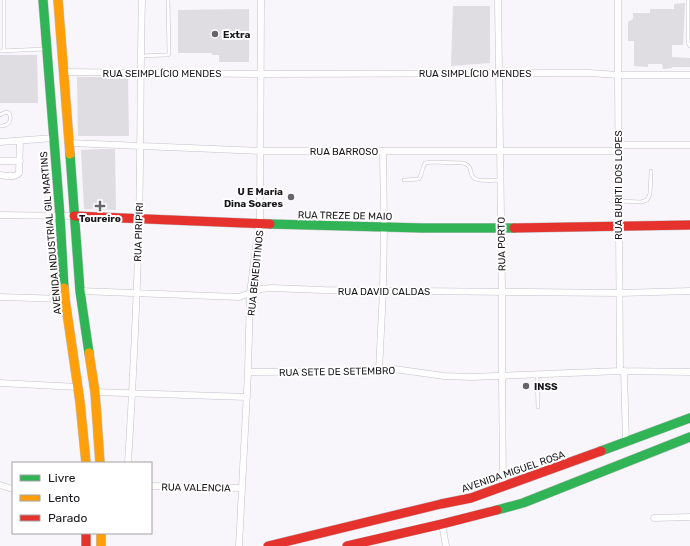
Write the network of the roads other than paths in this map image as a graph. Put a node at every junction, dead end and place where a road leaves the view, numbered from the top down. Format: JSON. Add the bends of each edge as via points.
{"nodes":[{"id":1,"x":4,"y":0,"type":"edge"},
{"id":2,"x":44,"y":0,"type":"edge"},
{"id":3,"x":58,"y":0,"type":"edge"},
{"id":4,"x":142,"y":0,"type":"edge"},
{"id":5,"x":168,"y":0,"type":"edge"},
{"id":6,"x":261,"y":0,"type":"edge"},
{"id":7,"x":498,"y":0,"type":"edge"},
{"id":8,"x":618,"y":0,"type":"edge"},
{"id":9,"x":688,"y":0,"type":"edge"},
{"id":10,"x":690,"y":46,"type":"edge"},
{"id":11,"x":47,"y":49,"type":"junction"},
{"id":12,"x":0,"y":50,"type":"edge"},
{"id":13,"x":4,"y":50,"type":"junction"},
{"id":14,"x":140,"y":56,"type":"junction"},
{"id":15,"x":64,"y":72,"type":"junction"},
{"id":16,"x":140,"y":73,"type":"junction"},
{"id":17,"x":499,"y":73,"type":"junction"},
{"id":18,"x":260,"y":74,"type":"junction"},
{"id":19,"x":618,"y":75,"type":"junction"},
{"id":20,"x":690,"y":75,"type":"edge"},
{"id":21,"x":0,"y":115,"type":"edge"},
{"id":22,"x":0,"y":126,"type":"edge"},
{"id":23,"x":54,"y":138,"type":"junction"},
{"id":24,"x":20,"y":141,"type":"junction"},
{"id":25,"x":0,"y":142,"type":"edge"},
{"id":26,"x":70,"y":143,"type":"junction"},
{"id":27,"x":690,"y":145,"type":"edge"},
{"id":28,"x":140,"y":146,"type":"junction"},
{"id":29,"x":618,"y":148,"type":"junction"},
{"id":30,"x":500,"y":150,"type":"junction"},
{"id":31,"x":260,"y":151,"type":"junction"},
{"id":32,"x":383,"y":151,"type":"junction"},
{"id":33,"x":0,"y":161,"type":"edge"},
{"id":34,"x":20,"y":161,"type":"junction"},
{"id":35,"x":651,"y":171,"type":"dead end"},
{"id":36,"x":0,"y":176,"type":"edge"},
{"id":37,"x":404,"y":180,"type":"dead end"},
{"id":38,"x":500,"y":180,"type":"junction"},
{"id":39,"x":619,"y":201,"type":"junction"},
{"id":40,"x":0,"y":215,"type":"edge"},
{"id":41,"x":60,"y":216,"type":"junction"},
{"id":42,"x":74,"y":216,"type":"junction"},
{"id":43,"x":139,"y":219,"type":"junction"},
{"id":44,"x":260,"y":224,"type":"junction"},
{"id":45,"x":690,"y":224,"type":"edge"},
{"id":46,"x":619,"y":226,"type":"junction"},
{"id":47,"x":384,"y":227,"type":"junction"},
{"id":48,"x":501,"y":227,"type":"junction"},
{"id":49,"x":383,"y":290,"type":"junction"},
{"id":50,"x":80,"y":291,"type":"junction"},
{"id":51,"x":502,"y":291,"type":"junction"},
{"id":52,"x":690,"y":291,"type":"edge"},
{"id":53,"x":136,"y":293,"type":"junction"},
{"id":54,"x":250,"y":293,"type":"junction"},
{"id":55,"x":619,"y":293,"type":"junction"},
{"id":56,"x":0,"y":297,"type":"edge"},
{"id":57,"x":65,"y":299,"type":"junction"},
{"id":58,"x":84,"y":320,"type":"junction"},
{"id":59,"x":69,"y":322,"type":"junction"},
{"id":60,"x":379,"y":371,"type":"junction"},
{"id":61,"x":622,"y":371,"type":"junction"},
{"id":62,"x":248,"y":372,"type":"junction"},
{"id":63,"x":690,"y":372,"type":"edge"},
{"id":64,"x":537,"y":374,"type":"junction"},
{"id":65,"x":502,"y":375,"type":"junction"},
{"id":66,"x":0,"y":383,"type":"edge"},
{"id":67,"x":78,"y":387,"type":"junction"},
{"id":68,"x":95,"y":392,"type":"junction"},
{"id":69,"x":132,"y":393,"type":"junction"},
{"id":70,"x":247,"y":397,"type":"junction"},
{"id":71,"x":538,"y":407,"type":"dead end"},
{"id":72,"x":690,"y":418,"type":"edge"},
{"id":73,"x":690,"y":437,"type":"edge"},
{"id":74,"x":626,"y":442,"type":"junction"},
{"id":75,"x":86,"y":462,"type":"edge"},
{"id":76,"x":100,"y":462,"type":"edge"},
{"id":77,"x":128,"y":462,"type":"edge"},
{"id":78,"x":0,"y":485,"type":"edge"},
{"id":79,"x":152,"y":486,"type":"edge"},
{"id":80,"x":242,"y":488,"type":"junction"},
{"id":81,"x":503,"y":488,"type":"junction"},
{"id":82,"x":12,"y":489,"type":"edge"},
{"id":83,"x":690,"y":517,"type":"edge"},
{"id":84,"x":654,"y":518,"type":"dead end"},
{"id":85,"x":442,"y":524,"type":"junction"},
{"id":86,"x":86,"y":534,"type":"edge"},
{"id":87,"x":101,"y":534,"type":"edge"},
{"id":88,"x":86,"y":546,"type":"edge"},
{"id":89,"x":101,"y":546,"type":"edge"},
{"id":90,"x":239,"y":546,"type":"edge"},
{"id":91,"x":268,"y":546,"type":"edge"},
{"id":92,"x":348,"y":546,"type":"edge"},
{"id":93,"x":446,"y":546,"type":"edge"}],
"edges":[{"from":1,"to":13,"type":"lane"},
{"from":2,"to":11,"type":"main road","name":"AVENIDA INDUSTRIAL GIL MARTINS"},
{"from":3,"to":15,"type":"main road"},
{"from":4,"to":14,"type":"street","name":"RUA PIRIPIRI"},
{"from":5,"to":14,"type":"lane","via":[[169,53]]},
{"from":6,"to":18,"type":"street","name":"RUA BENEDITINOS"},
{"from":7,"to":17,"type":"street","name":"RUA PORTO"},
{"from":8,"to":19,"type":"street","name":"RUA BURITI DOS LOPES"},
{"from":9,"to":10,"type":"lane"},
{"from":11,"to":13,"type":"lane"},
{"from":11,"to":23,"type":"main road","name":"AVENIDA INDUSTRIAL GIL MARTINS"},
{"from":12,"to":13,"type":"lane"},
{"from":14,"to":16,"type":"street","name":"RUA PIRIPIRI"},
{"from":15,"to":16,"type":"street","name":"RUA SEIMPLÍCIO MENDES"},
{"from":15,"to":26,"type":"main road"},
{"from":16,"to":18,"type":"street","name":"RUA SEIMPLÍCIO MENDES"},
{"from":16,"to":28,"type":"street","name":"RUA PIRIPIRI"},
{"from":17,"to":18,"type":"street","name":"RUA SIMPLÍCIO MENDES"},
{"from":17,"to":19,"type":"street","name":"RUA SIMPLÍCIO MENDES"},
{"from":17,"to":30,"type":"street","name":"RUA PORTO"},
{"from":18,"to":31,"type":"street","name":"RUA BENEDITINOS"},
{"from":19,"to":20,"type":"street","name":"RUA SIMPLÍCIO MENDES"},
{"from":19,"to":29,"type":"street","name":"RUA BURITI DOS LOPES"},
{"from":21,"to":22,"type":"lane","via":[[6,112],[11,118],[7,125]]},
{"from":23,"to":24,"type":"street"},
{"from":23,"to":41,"type":"main road","name":"AVENIDA INDUSTRIAL GIL MARTINS"},
{"from":24,"to":25,"type":"street"},
{"from":24,"to":34,"type":"street"},
{"from":26,"to":28,"type":"street","name":"RUA BARROSO"},
{"from":26,"to":42,"type":"main road"},
{"from":27,"to":29,"type":"street","name":"RUA BARROSO"},
{"from":28,"to":31,"type":"street","name":"RUA BARROSO"},
{"from":28,"to":43,"type":"street","name":"RUA PIRIPIRI"},
{"from":29,"to":30,"type":"street","name":"RUA BARROSO"},
{"from":29,"to":39,"type":"street","name":"RUA BURITI DOS LOPES"},
{"from":30,"to":32,"type":"street","name":"RUA BARROSO"},
{"from":30,"to":38,"type":"street","name":"RUA PORTO"},
{"from":31,"to":32,"type":"street","name":"RUA BARROSO"},
{"from":31,"to":44,"type":"street","name":"RUA BENEDITINOS"},
{"from":32,"to":47,"type":"street"},
{"from":33,"to":34,"type":"street"},
{"from":34,"to":36,"type":"street","via":[[18,175]]},
{"from":35,"to":39,"type":"lane","via":[[650,194],[647,200]]},
{"from":37,"to":38,"type":"lane","via":[[419,179],[425,163],[431,162],[467,164],[474,179]]},
{"from":38,"to":48,"type":"street","name":"RUA PORTO"},
{"from":39,"to":46,"type":"street","name":"RUA BURITI DOS LOPES"},
{"from":40,"to":41,"type":"street","name":"RUA TREZE DE MAIO"},
{"from":41,"to":42,"type":"street","name":"RUA TREZE DE MAIO"},
{"from":41,"to":57,"type":"main road","name":"AVENIDA INDUSTRIAL GIL MARTINS"},
{"from":42,"to":43,"type":"main road","name":"RUA TREZE DE MAIO"},
{"from":42,"to":50,"type":"main road"},
{"from":43,"to":44,"type":"main road","name":"RUA TREZE DE MAIO"},
{"from":43,"to":53,"type":"street","name":"RUA PIRIPIRI"},
{"from":44,"to":47,"type":"main road","name":"RUA TREZE DE MAIO"},
{"from":44,"to":54,"type":"street","name":"RUA BENEDITINOS"},
{"from":45,"to":46,"type":"main road","name":"RUA TREZE DE MAIO"},
{"from":46,"to":48,"type":"main road","name":"RUA TREZE DE MAIO"},
{"from":46,"to":55,"type":"street","name":"RUA BURITI DOS LOPES"},
{"from":47,"to":48,"type":"main road","name":"RUA TREZE DE MAIO"},
{"from":47,"to":49,"type":"street"},
{"from":48,"to":51,"type":"street","name":"RUA PORTO"},
{"from":49,"to":51,"type":"street","name":"RUA DAVID CALDAS"},
{"from":49,"to":54,"type":"street","name":"RUA DAVID CALDAS","via":[[271,288]]},
{"from":49,"to":60,"type":"street"},
{"from":50,"to":53,"type":"street","name":"RUA DAVID CALDAS"},
{"from":50,"to":58,"type":"main road"},
{"from":51,"to":55,"type":"street","name":"RUA DAVID CALDAS"},
{"from":51,"to":65,"type":"street","name":"RUA PORTO"},
{"from":52,"to":55,"type":"street","name":"RUA DAVID CALDAS"},
{"from":53,"to":54,"type":"street","name":"RUA DAVID CALDAS","via":[[239,297]]},
{"from":53,"to":69,"type":"street","name":"RUA PIRIPIRI"},
{"from":54,"to":62,"type":"street","name":"RUA BENEDITINOS"},
{"from":55,"to":61,"type":"street","name":"RUA BURITI DOS LOPES"},
{"from":56,"to":57,"type":"street"},
{"from":57,"to":59,"type":"main road","name":"AVENIDA INDUSTRIAL GIL MARTINS"},
{"from":58,"to":59,"type":"main road"},
{"from":58,"to":68,"type":"main road"},
{"from":59,"to":67,"type":"main road","name":"AVENIDA INDUSTRIAL GIL MARTINS"},
{"from":60,"to":62,"type":"street","name":"RUA SETE DE SETEMBRO"},
{"from":60,"to":65,"type":"street","name":"RUA SETE DE SETEMBRO","via":[[394,369],[472,377]]},
{"from":61,"to":63,"type":"street","name":"RUA SETE DE SETEMBRO"},
{"from":61,"to":64,"type":"street","name":"RUA SETE DE SETEMBRO"},
{"from":61,"to":74,"type":"street","name":"RUA BURITI DOS LOPES"},
{"from":62,"to":70,"type":"street","name":"RUA BENEDITINOS"},
{"from":64,"to":65,"type":"street","name":"RUA SETE DE SETEMBRO"},
{"from":64,"to":71,"type":"lane"},
{"from":65,"to":81,"type":"street","name":"RUA PORTO"},
{"from":66,"to":67,"type":"street"},
{"from":67,"to":75,"type":"main road","name":"AVENIDA INDUSTRIAL GIL MARTINS"},
{"from":68,"to":69,"type":"street"},
{"from":68,"to":76,"type":"main road"},
{"from":69,"to":70,"type":"street"},
{"from":69,"to":77,"type":"street","name":"RUA PIRIPIRI"},
{"from":70,"to":80,"type":"street","name":"RUA BENEDITINOS"},
{"from":72,"to":74,"type":"main road","name":"AVENIDA MIGUEL ROSA"},
{"from":73,"to":85,"type":"main road","via":[[523,503]]},
{"from":74,"to":81,"type":"main road","name":"AVENIDA MIGUEL ROSA"},
{"from":78,"to":82,"type":"street"},
{"from":79,"to":80,"type":"street","name":"RUA VALENCIA"},
{"from":80,"to":90,"type":"street","name":"RUA BENEDITINOS"},
{"from":81,"to":91,"type":"main road","name":"AVENIDA MIGUEL ROSA"},
{"from":83,"to":84,"type":"street"},
{"from":85,"to":92,"type":"main road"},
{"from":85,"to":93,"type":"street"},
{"from":86,"to":88,"type":"main road"},
{"from":87,"to":89,"type":"main road"}]}
